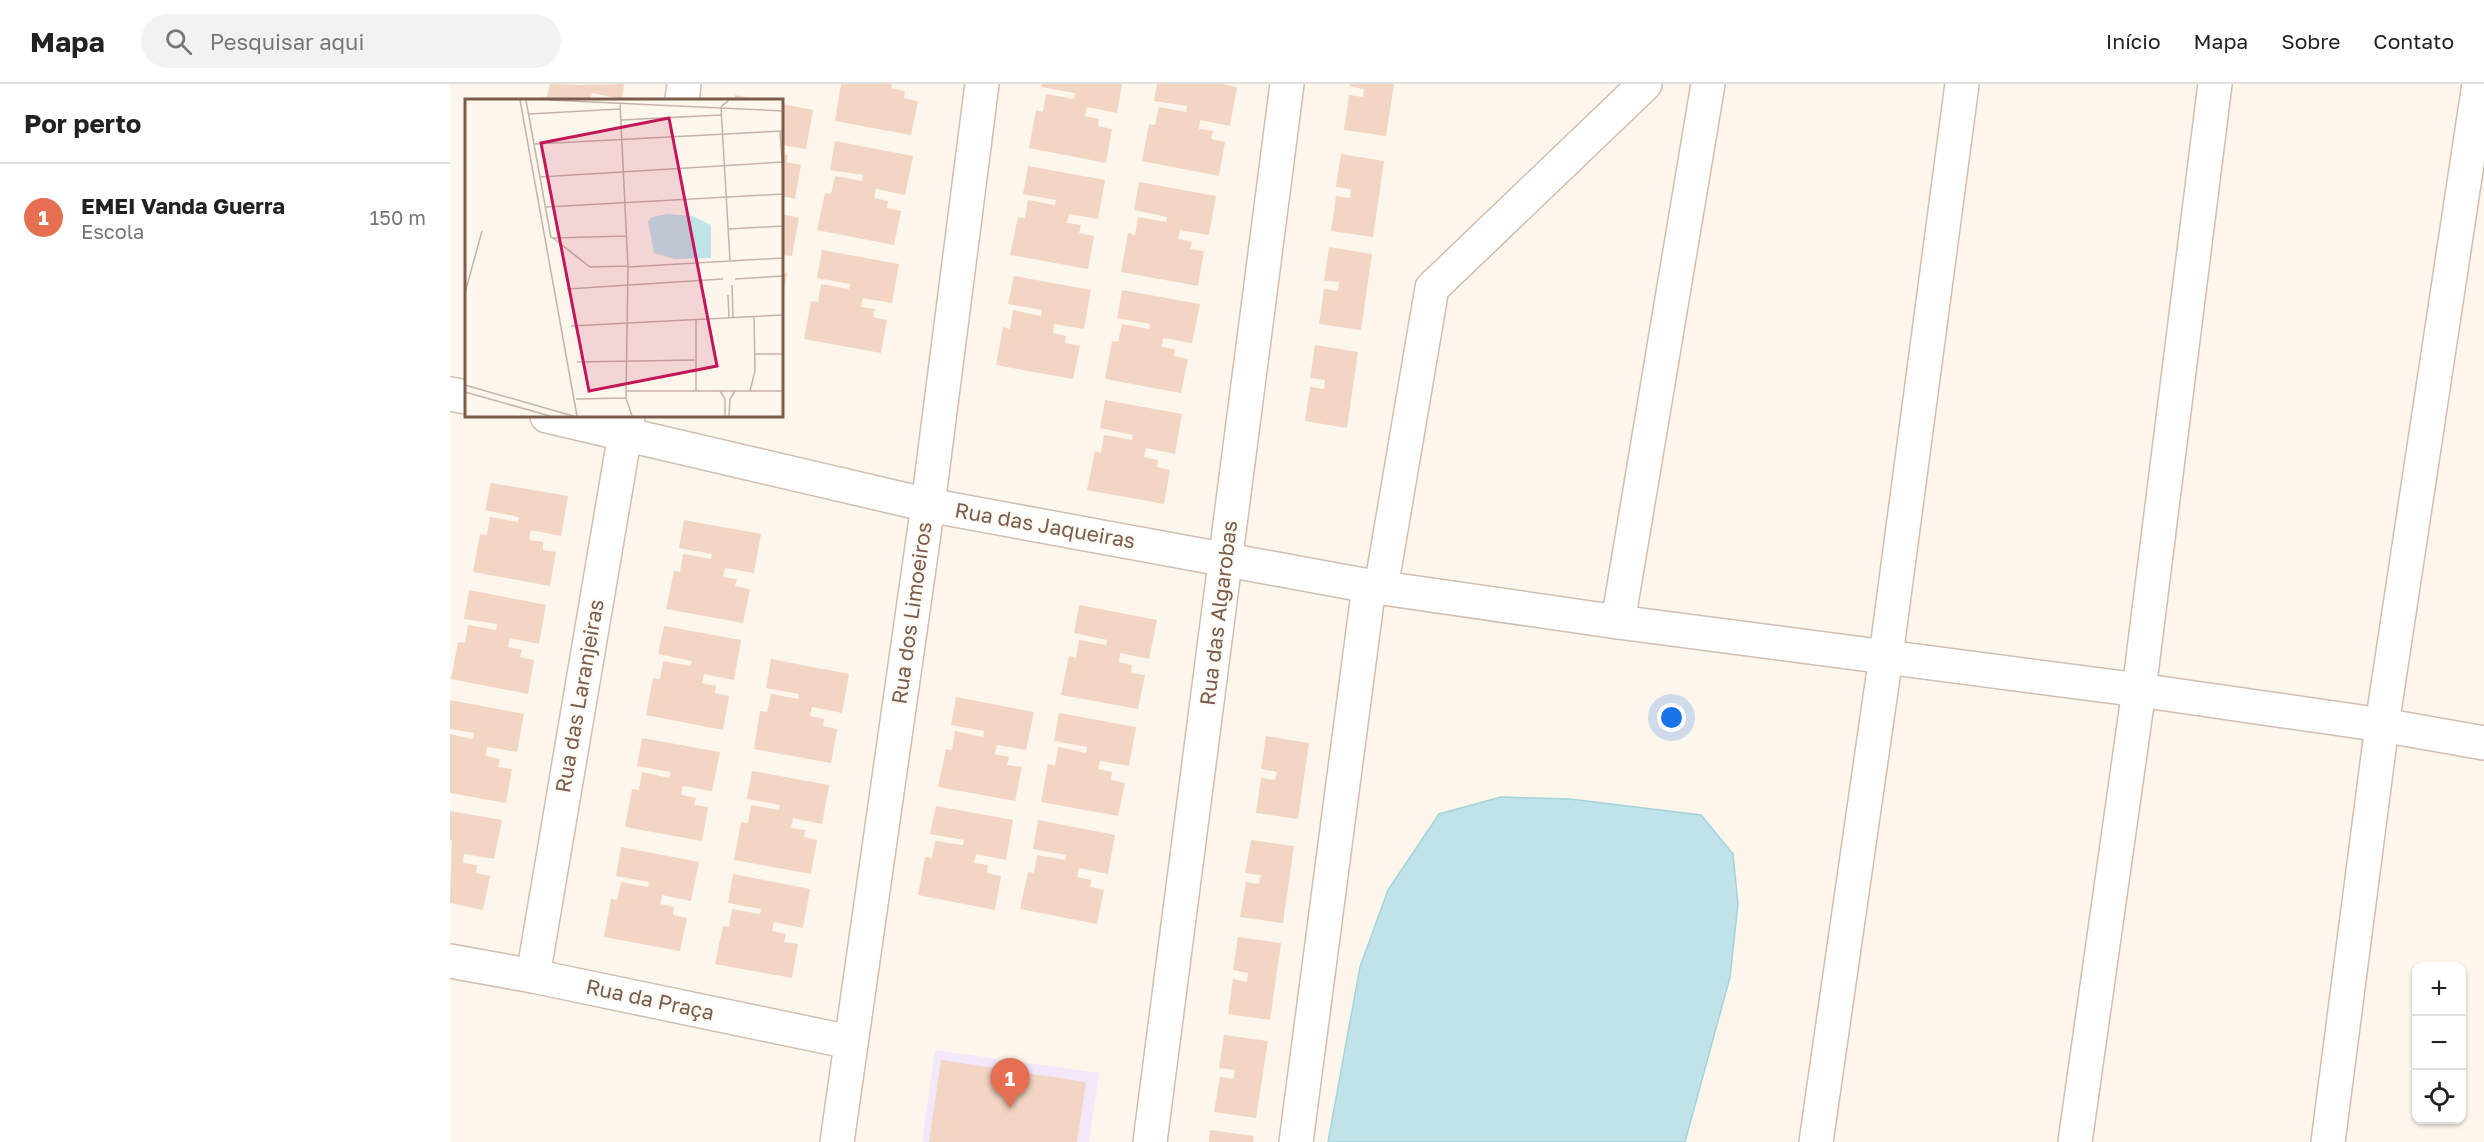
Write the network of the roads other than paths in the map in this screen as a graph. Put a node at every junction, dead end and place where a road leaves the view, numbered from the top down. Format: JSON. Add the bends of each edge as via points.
{"nodes":[{"id":1,"x":684,"y":84,"type":"edge"},
{"id":2,"x":982,"y":84,"type":"edge"},
{"id":3,"x":1287,"y":84,"type":"edge"},
{"id":4,"x":1645,"y":84,"type":"edge"},
{"id":5,"x":1708,"y":84,"type":"edge"},
{"id":6,"x":1962,"y":84,"type":"edge"},
{"id":7,"x":2215,"y":84,"type":"edge"},
{"id":8,"x":2478,"y":84,"type":"edge"},
{"id":9,"x":682,"y":99,"type":"edge"},
{"id":10,"x":450,"y":394,"type":"edge"},
{"id":11,"x":465,"y":397,"type":"edge"},
{"id":12,"x":557,"y":417,"type":"edge"},
{"id":13,"x":626,"y":424,"type":"edge"},
{"id":14,"x":928,"y":504,"type":"junction"},
{"id":15,"x":1226,"y":559,"type":"junction"},
{"id":16,"x":1375,"y":587,"type":"junction"},
{"id":17,"x":1618,"y":622,"type":"junction"},
{"id":18,"x":1886,"y":656,"type":"junction"},
{"id":19,"x":2139,"y":690,"type":"junction"},
{"id":20,"x":2382,"y":725,"type":"junction"},
{"id":21,"x":2484,"y":744,"type":"edge"},
{"id":22,"x":450,"y":961,"type":"edge"},
{"id":23,"x":533,"y":976,"type":"junction"},
{"id":24,"x":850,"y":1042,"type":"junction"},
{"id":25,"x":837,"y":1142,"type":"edge"},
{"id":26,"x":1150,"y":1142,"type":"edge"},
{"id":27,"x":1296,"y":1142,"type":"edge"},
{"id":28,"x":1816,"y":1142,"type":"edge"},
{"id":29,"x":2075,"y":1142,"type":"edge"},
{"id":30,"x":2328,"y":1142,"type":"edge"}],
"edges":[{"from":1,"to":9,"type":"street"},
{"from":2,"to":14,"type":"street","name":"Rua dos Limoeiros"},
{"from":3,"to":15,"type":"street","name":"Rua das Algarobas"},
{"from":4,"to":16,"type":"street","via":[[1431,288]]},
{"from":5,"to":17,"type":"street"},
{"from":6,"to":18,"type":"street"},
{"from":7,"to":19,"type":"street"},
{"from":8,"to":20,"type":"street"},
{"from":10,"to":11,"type":"street"},
{"from":12,"to":13,"type":"street","name":"Rua das Jaqueiras"},
{"from":13,"to":14,"type":"street","name":"Rua das Jaqueiras"},
{"from":13,"to":23,"type":"street","name":"Rua das Laranjeiras"},
{"from":14,"to":15,"type":"street","name":"Rua das Jaqueiras"},
{"from":14,"to":24,"type":"street","name":"Rua dos Limoeiros"},
{"from":15,"to":16,"type":"street","name":"Rua das Jaqueiras"},
{"from":15,"to":26,"type":"street","name":"Rua das Algarobas"},
{"from":16,"to":17,"type":"street","name":"Rua das Jaqueiras"},
{"from":16,"to":27,"type":"street"},
{"from":17,"to":18,"type":"street","name":"Rua das Jaqueiras"},
{"from":18,"to":19,"type":"street","name":"Rua das Jaqueiras"},
{"from":18,"to":28,"type":"street"},
{"from":19,"to":20,"type":"street","name":"Rua das Jaqueiras"},
{"from":19,"to":29,"type":"street"},
{"from":20,"to":21,"type":"street","name":"Rua das Jaqueiras"},
{"from":20,"to":30,"type":"street"},
{"from":22,"to":23,"type":"street","name":"Rua da Praça"},
{"from":23,"to":24,"type":"street","name":"Rua da Praça"},
{"from":24,"to":25,"type":"street","name":"Rua dos Limoeiros"}]}
